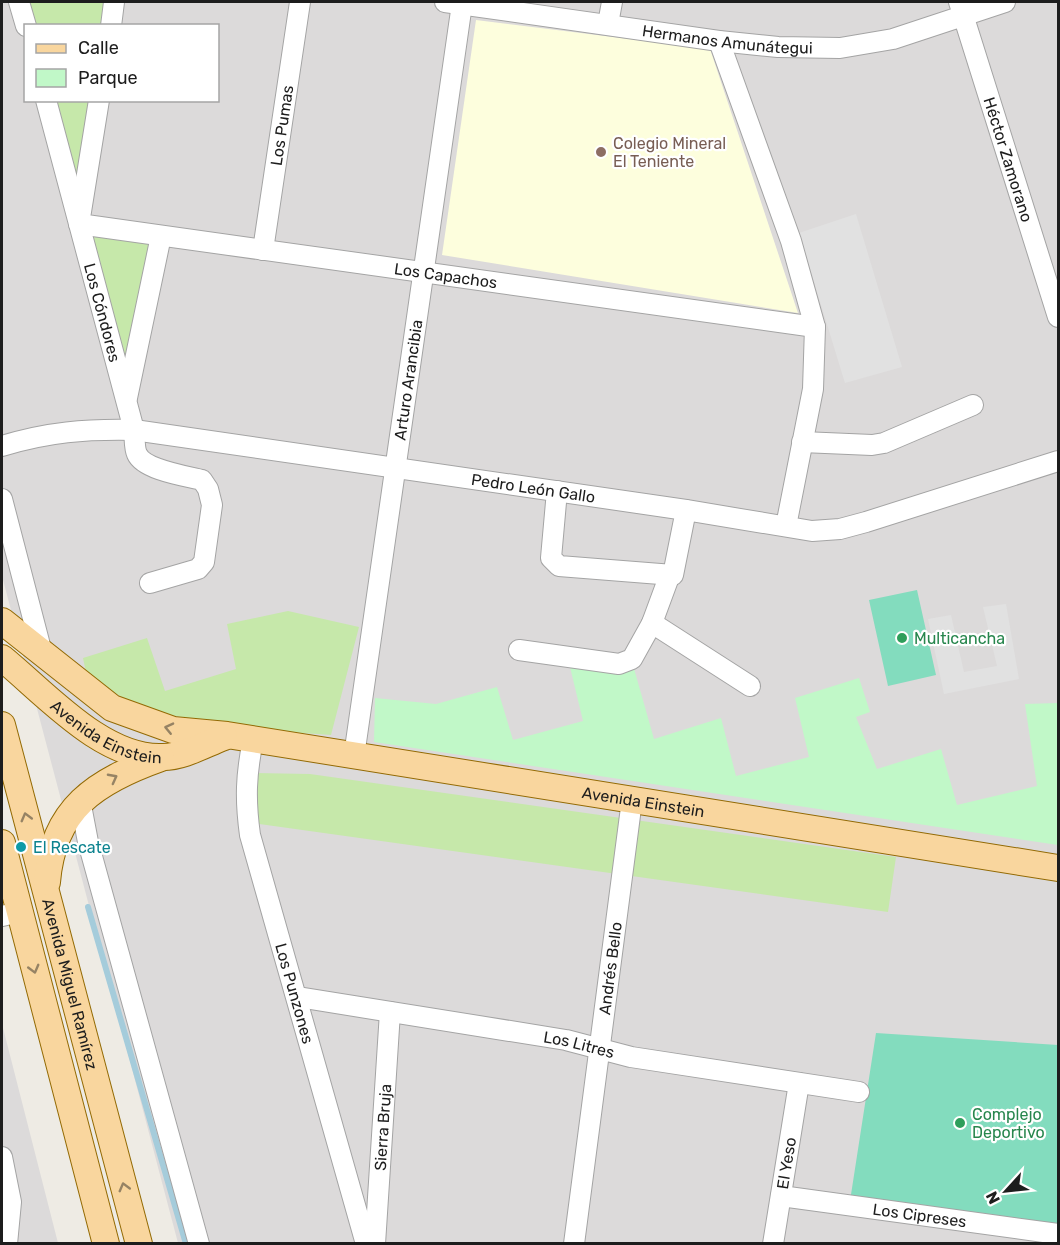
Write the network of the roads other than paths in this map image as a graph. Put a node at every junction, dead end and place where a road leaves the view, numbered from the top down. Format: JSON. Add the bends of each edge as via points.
{"nodes":[{"id":1,"x":19,"y":2,"type":"edge"},
{"id":2,"x":114,"y":2,"type":"edge"},
{"id":3,"x":300,"y":2,"type":"edge"},
{"id":4,"x":612,"y":2,"type":"edge"},
{"id":5,"x":1005,"y":2,"type":"edge"},
{"id":6,"x":454,"y":3,"type":"edge"},
{"id":7,"x":961,"y":9,"type":"edge"},
{"id":8,"x":25,"y":24,"type":"edge"},
{"id":9,"x":111,"y":24,"type":"edge"},
{"id":10,"x":608,"y":24,"type":"junction"},
{"id":11,"x":719,"y":41,"type":"junction"},
{"id":12,"x":47,"y":102,"type":"edge"},
{"id":13,"x":99,"y":102,"type":"edge"},
{"id":14,"x":79,"y":224,"type":"junction"},
{"id":15,"x":161,"y":236,"type":"junction"},
{"id":16,"x":263,"y":250,"type":"junction"},
{"id":17,"x":424,"y":272,"type":"junction"},
{"id":18,"x":1054,"y":291,"type":"edge"},
{"id":19,"x":1059,"y":317,"type":"edge"},
{"id":20,"x":815,"y":327,"type":"junction"},
{"id":21,"x":126,"y":402,"type":"junction"},
{"id":22,"x":973,"y":405,"type":"dead end"},
{"id":23,"x":134,"y":430,"type":"junction"},
{"id":24,"x":802,"y":442,"type":"junction"},
{"id":25,"x":2,"y":446,"type":"edge"},
{"id":26,"x":1059,"y":461,"type":"edge"},
{"id":27,"x":395,"y":469,"type":"junction"},
{"id":28,"x":557,"y":491,"type":"junction"},
{"id":29,"x":2,"y":499,"type":"edge"},
{"id":30,"x":686,"y":510,"type":"junction"},
{"id":31,"x":786,"y":526,"type":"junction"},
{"id":32,"x":669,"y":577,"type":"junction"},
{"id":33,"x":150,"y":583,"type":"dead end"},
{"id":34,"x":2,"y":621,"type":"edge"},
{"id":35,"x":652,"y":623,"type":"junction"},
{"id":36,"x":519,"y":650,"type":"dead end"},
{"id":37,"x":42,"y":653,"type":"junction"},
{"id":38,"x":2,"y":658,"type":"edge"},
{"id":39,"x":750,"y":686,"type":"dead end"},
{"id":40,"x":2,"y":725,"type":"edge"},
{"id":41,"x":227,"y":735,"type":"junction"},
{"id":42,"x":253,"y":740,"type":"junction"},
{"id":43,"x":354,"y":756,"type":"junction"},
{"id":44,"x":163,"y":758,"type":"junction"},
{"id":45,"x":80,"y":800,"type":"junction"},
{"id":46,"x":632,"y":800,"type":"junction"},
{"id":47,"x":2,"y":843,"type":"edge"},
{"id":48,"x":1059,"y":868,"type":"edge"},
{"id":49,"x":46,"y":894,"type":"junction"},
{"id":50,"x":10,"y":914,"type":"edge"},
{"id":51,"x":298,"y":997,"type":"junction"},
{"id":52,"x":390,"y":1012,"type":"junction"},
{"id":53,"x":600,"y":1048,"type":"junction"},
{"id":54,"x":799,"y":1083,"type":"junction"},
{"id":55,"x":860,"y":1092,"type":"dead end"},
{"id":56,"x":2,"y":1157,"type":"edge"},
{"id":57,"x":781,"y":1196,"type":"junction"},
{"id":58,"x":1059,"y":1234,"type":"edge"},
{"id":59,"x":7,"y":1244,"type":"edge"},
{"id":60,"x":106,"y":1244,"type":"edge"},
{"id":61,"x":139,"y":1244,"type":"edge"},
{"id":62,"x":199,"y":1244,"type":"edge"},
{"id":63,"x":366,"y":1244,"type":"edge"},
{"id":64,"x":375,"y":1244,"type":"edge"},
{"id":65,"x":574,"y":1244,"type":"edge"},
{"id":66,"x":773,"y":1244,"type":"edge"}],
"edges":[{"from":1,"to":8,"type":"street"},
{"from":2,"to":9,"type":"street"},
{"from":3,"to":16,"type":"street","name":"Los Pumas"},
{"from":4,"to":10,"type":"street"},
{"from":5,"to":7,"type":"street","name":"Hermanos Amunátegui"},
{"from":6,"to":10,"type":"street","name":"Hermanos Amunátegui"},
{"from":6,"to":17,"type":"street","name":"Arturo Arancibia"},
{"from":7,"to":11,"type":"street","name":"Hermanos Amunátegui","via":[[893,39],[840,48]]},
{"from":7,"to":18,"type":"street","name":"Héctor Zamorano"},
{"from":10,"to":11,"type":"street","name":"Hermanos Amunátegui"},
{"from":11,"to":20,"type":"street","via":[[791,241]]},
{"from":12,"to":14,"type":"street","name":"Los Cóndores"},
{"from":13,"to":14,"type":"street","name":"Los Cóndores"},
{"from":14,"to":15,"type":"street","name":"Los Capachos"},
{"from":14,"to":21,"type":"street","name":"Los Cóndores"},
{"from":15,"to":16,"type":"street","name":"Los Capachos"},
{"from":15,"to":21,"type":"street","name":"Los Cóndores"},
{"from":16,"to":17,"type":"street","name":"Los Capachos"},
{"from":17,"to":20,"type":"street","name":"Los Capachos"},
{"from":17,"to":27,"type":"street","name":"Arturo Arancibia"},
{"from":18,"to":19,"type":"street","name":"Héctor Zamorano"},
{"from":20,"to":24,"type":"street","via":[[813,388]]},
{"from":21,"to":23,"type":"street","name":"Los Cóndores"},
{"from":22,"to":24,"type":"street","via":[[884,443]]},
{"from":23,"to":25,"type":"street","name":"Pedro León Gallo","via":[[83,429],[36,435]]},
{"from":23,"to":27,"type":"street","name":"Pedro León Gallo"},
{"from":23,"to":33,"type":"street","name":"Los Cóndores","via":[[136,454],[144,462],[159,470],[202,480],[212,505],[204,561],[198,569]]},
{"from":24,"to":31,"type":"street"},
{"from":26,"to":31,"type":"street","name":"Pedro León Gallo","via":[[840,529],[812,531]]},
{"from":27,"to":28,"type":"street","name":"Pedro León Gallo"},
{"from":27,"to":43,"type":"street","name":"Arturo Arancibia"},
{"from":28,"to":30,"type":"street","name":"Pedro León Gallo"},
{"from":28,"to":32,"type":"street","via":[[551,558],[559,566]]},
{"from":29,"to":37,"type":"street"},
{"from":30,"to":31,"type":"street","name":"Pedro León Gallo"},
{"from":30,"to":32,"type":"street","via":[[675,572]]},
{"from":32,"to":35,"type":"street"},
{"from":34,"to":37,"type":"main road","name":"Avenida Einstein"},
{"from":35,"to":36,"type":"street","via":[[632,659],[620,664]]},
{"from":35,"to":39,"type":"street"},
{"from":41,"to":37,"type":"main road","name":"Avenida Einstein","one_way":true,"via":[[173,730],[127,715],[112,708]]},
{"from":38,"to":44,"type":"main road","name":"Avenida Einstein","via":[[100,739]]},
{"from":49,"to":40,"type":"main road","name":"Avenida Miguel Ramírez","one_way":true},
{"from":41,"to":42,"type":"main road","name":"Avenida Einstein"},
{"from":41,"to":44,"type":"main road","name":"Avenida Einstein"},
{"from":42,"to":43,"type":"main road","name":"Avenida Einstein"},
{"from":42,"to":51,"type":"street","name":"Los Punzones","via":[[245,806],[250,835]]},
{"from":43,"to":46,"type":"main road","name":"Avenida Einstein"},
{"from":45,"to":44,"type":"main road","one_way":true,"via":[[104,782]]},
{"from":45,"to":49,"type":"main road","via":[[64,821],[49,859]]},
{"from":45,"to":62,"type":"street","via":[[88,842]]},
{"from":46,"to":48,"type":"main road","name":"Avenida Einstein"},
{"from":46,"to":53,"type":"street","name":"Andrés Bello"},
{"from":47,"to":50,"type":"main road","name":"Avenida Miguel Ramírez"},
{"from":61,"to":49,"type":"main road","name":"Avenida Miguel Ramírez","one_way":true},
{"from":50,"to":60,"type":"main road","name":"Avenida Miguel Ramírez","one_way":true},
{"from":51,"to":52,"type":"street","name":"Los Litres"},
{"from":51,"to":63,"type":"street","name":"Los Punzones"},
{"from":52,"to":53,"type":"street","name":"Los Litres"},
{"from":52,"to":64,"type":"street","name":"Sierra Bruja"},
{"from":53,"to":54,"type":"street","name":"Los Litres","via":[[631,1057]]},
{"from":53,"to":65,"type":"street","name":"Andrés Bello"},
{"from":54,"to":55,"type":"street","name":"Los Litres"},
{"from":54,"to":57,"type":"street","name":"El Yeso"},
{"from":56,"to":59,"type":"street","via":[[11,1202]]},
{"from":57,"to":58,"type":"street","name":"Los Cipreses"},
{"from":57,"to":66,"type":"street","name":"El Yeso"}]}
